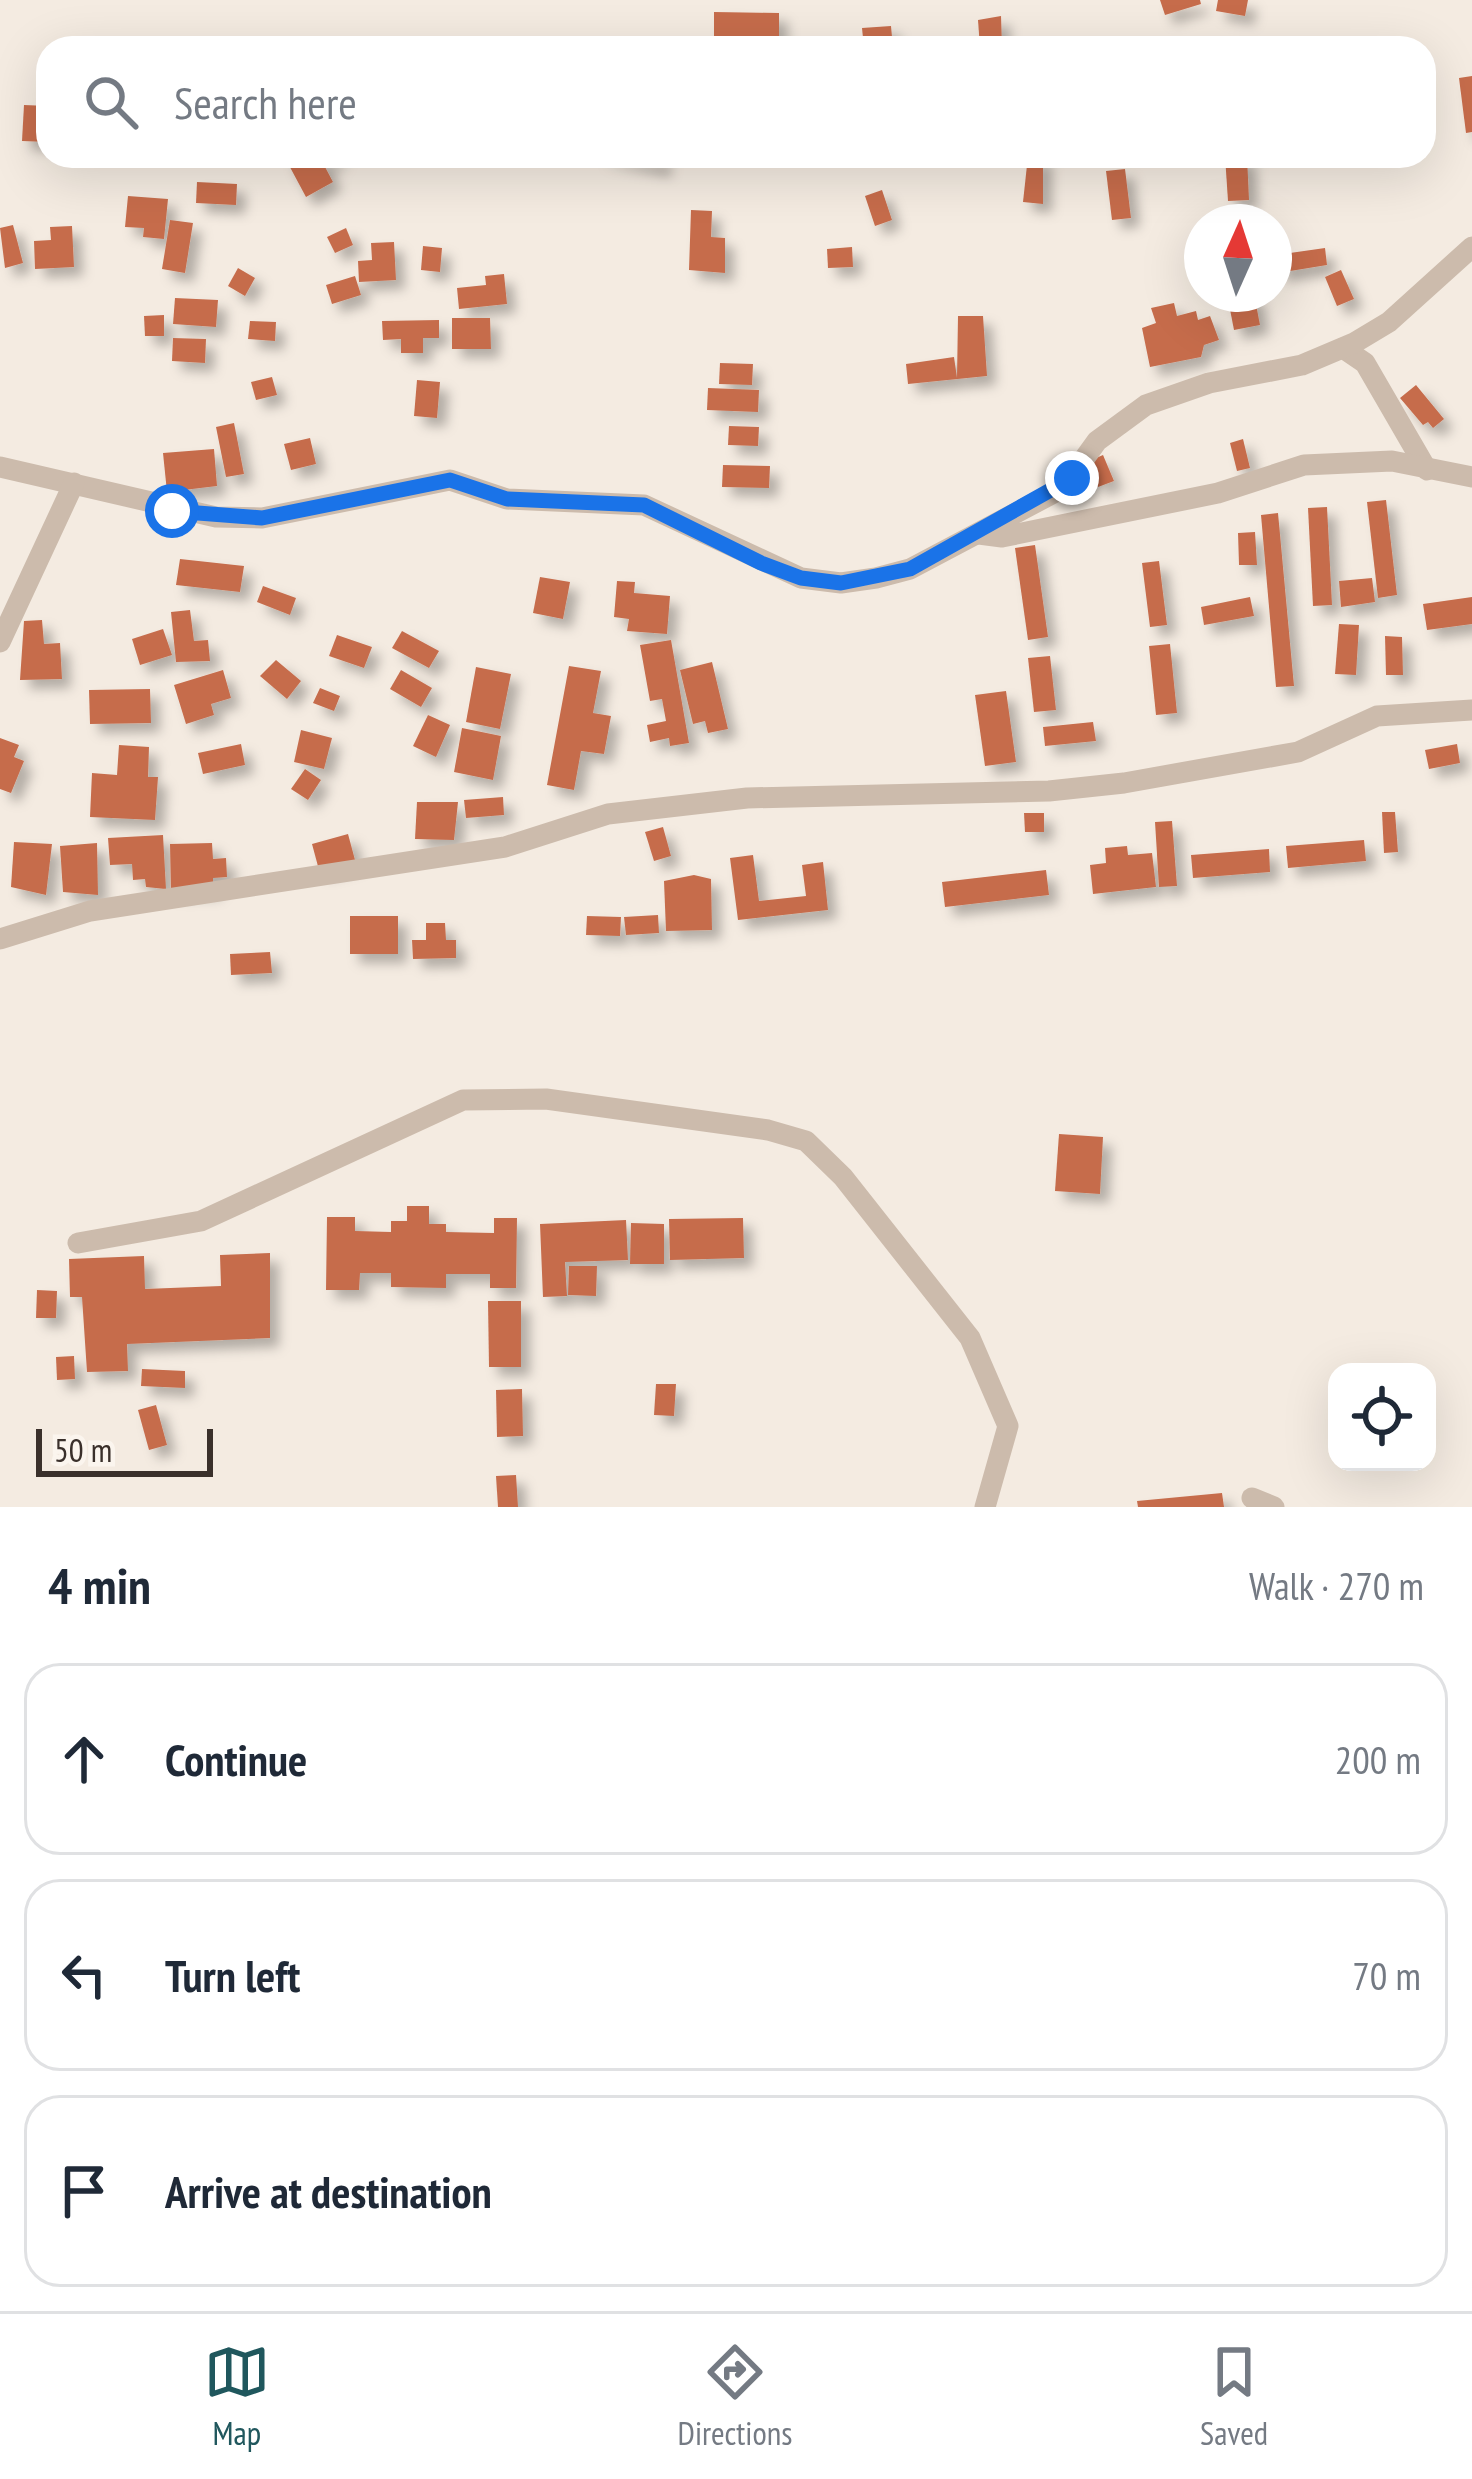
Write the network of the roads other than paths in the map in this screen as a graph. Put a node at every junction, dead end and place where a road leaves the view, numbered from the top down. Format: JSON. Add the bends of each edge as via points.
{"nodes":[{"id":1,"x":1472,"y":247,"type":"edge"},
{"id":2,"x":1342,"y":348,"type":"junction"},
{"id":3,"x":0,"y":467,"type":"edge"},
{"id":4,"x":1427,"y":470,"type":"junction"},
{"id":5,"x":1472,"y":477,"type":"edge"},
{"id":6,"x":74,"y":483,"type":"junction"},
{"id":7,"x":978,"y":534,"type":"junction"},
{"id":8,"x":0,"y":642,"type":"edge"},
{"id":9,"x":1472,"y":710,"type":"edge"},
{"id":10,"x":0,"y":939,"type":"edge"},
{"id":11,"x":78,"y":1243,"type":"dead end"},
{"id":12,"x":1252,"y":1498,"type":"dead end"},
{"id":13,"x":985,"y":1507,"type":"edge"},
{"id":14,"x":1274,"y":1507,"type":"edge"}],
"edges":[{"from":1,"to":2,"type":"street","via":[[1389,322]]},
{"from":2,"to":4,"type":"street","via":[[1365,363]]},
{"from":2,"to":7,"type":"street","via":[[1146,405],[1097,441],[1063,488]]},
{"from":3,"to":6,"type":"street"},
{"from":4,"to":5,"type":"street"},
{"from":4,"to":7,"type":"street","via":[[1392,461],[1304,465],[1218,493],[1002,537]]},
{"from":6,"to":7,"type":"street","via":[[216,517],[262,518],[450,480],[507,499],[623,502],[801,578],[841,583],[910,569]]},
{"from":6,"to":8,"type":"street"},
{"from":9,"to":10,"type":"street","via":[[1392,713],[1298,752],[1106,785],[747,798],[608,814],[506,847],[90,910]]},
{"from":11,"to":13,"type":"street","via":[[201,1221],[463,1100],[546,1099],[806,1141],[970,1338],[1008,1426]]},
{"from":12,"to":14,"type":"street"}]}
